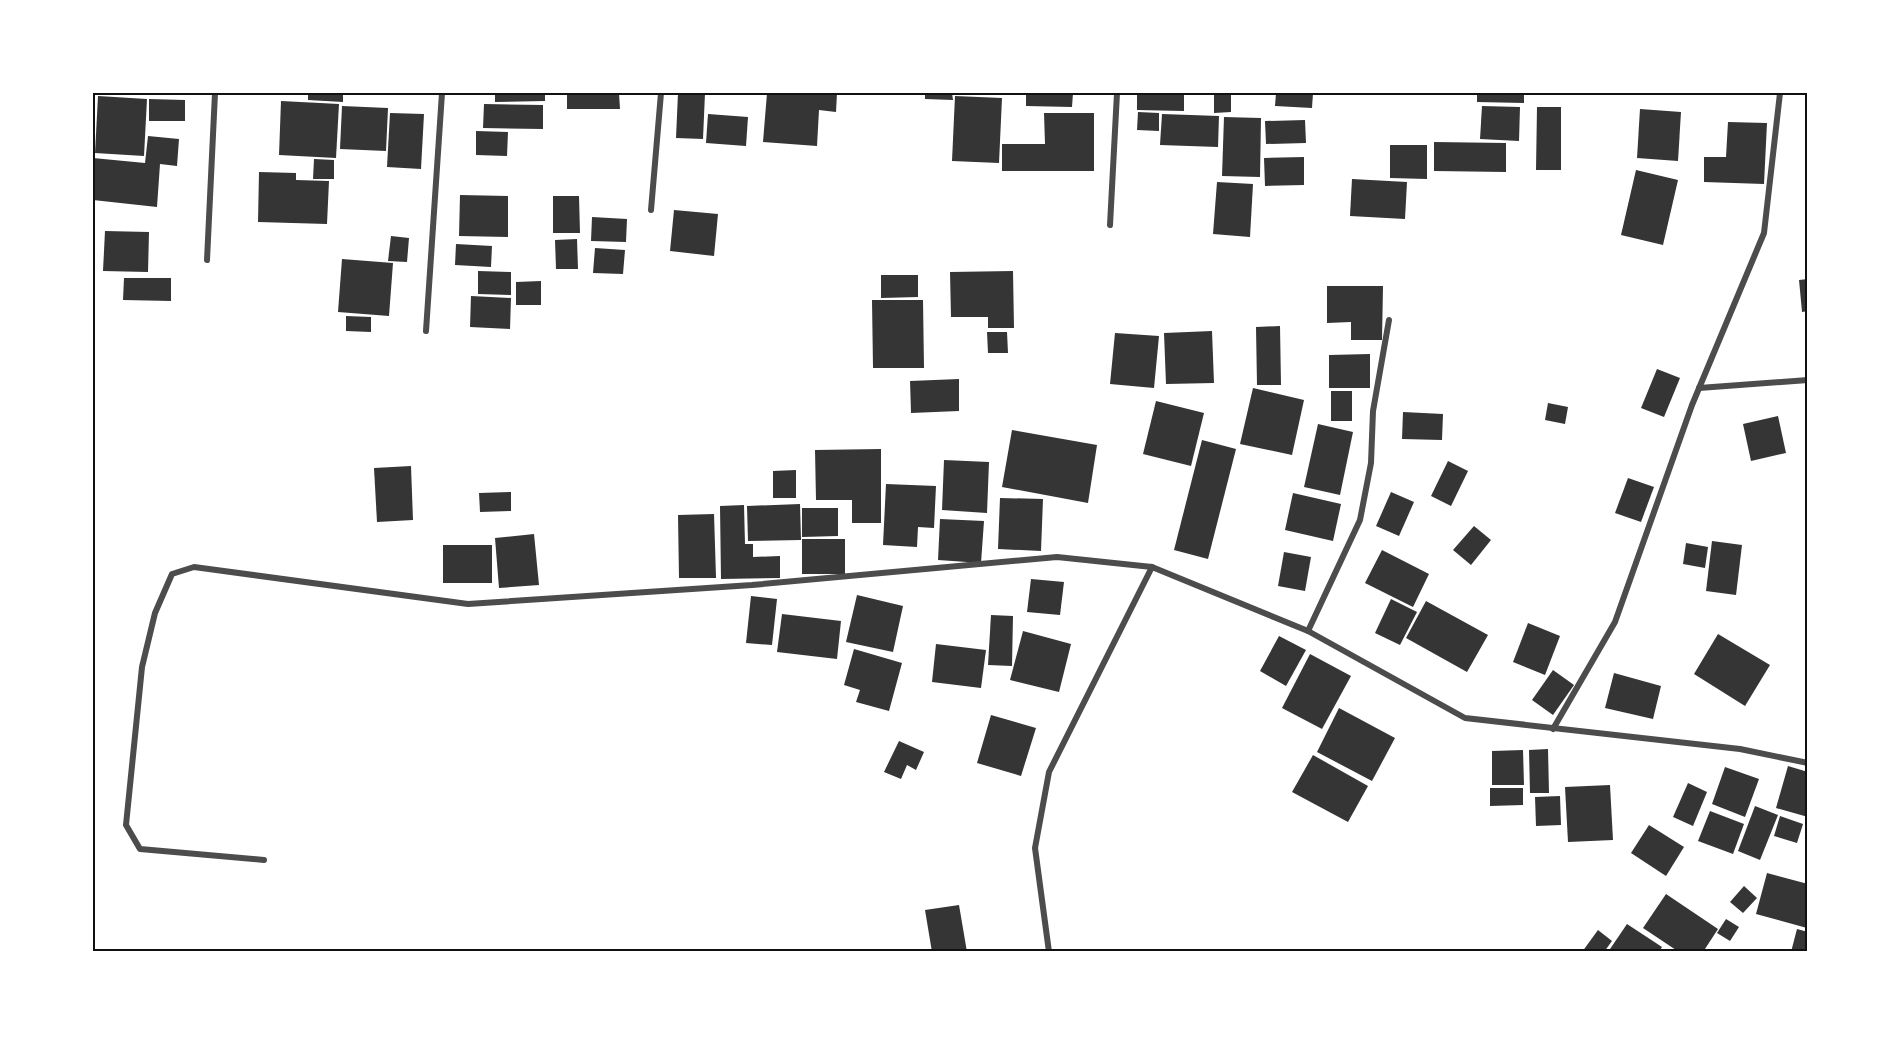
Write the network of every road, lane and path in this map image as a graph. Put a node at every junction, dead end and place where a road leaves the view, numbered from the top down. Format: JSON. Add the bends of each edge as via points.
{"nodes":[{"id":1,"x":215,"y":93,"type":"edge"},
{"id":2,"x":442,"y":93,"type":"edge"},
{"id":3,"x":661,"y":93,"type":"edge"},
{"id":4,"x":1117,"y":93,"type":"edge"},
{"id":5,"x":1780,"y":93,"type":"edge"},
{"id":6,"x":651,"y":210,"type":"dead end"},
{"id":7,"x":1110,"y":225,"type":"dead end"},
{"id":8,"x":207,"y":260,"type":"dead end"},
{"id":9,"x":1389,"y":320,"type":"dead end"},
{"id":10,"x":426,"y":331,"type":"dead end"},
{"id":11,"x":1808,"y":380,"type":"edge"},
{"id":12,"x":1699,"y":388,"type":"junction"},
{"id":13,"x":1152,"y":567,"type":"junction"},
{"id":14,"x":1308,"y":631,"type":"junction"},
{"id":15,"x":1553,"y":729,"type":"junction"},
{"id":16,"x":1808,"y":763,"type":"edge"},
{"id":17,"x":264,"y":860,"type":"dead end"},
{"id":18,"x":1048,"y":952,"type":"edge"}],
"edges":[{"from":1,"to":8,"type":"street"},
{"from":2,"to":10,"type":"street"},
{"from":3,"to":6,"type":"street"},
{"from":4,"to":7,"type":"street"},
{"from":5,"to":12,"type":"street","via":[[1764,233]]},
{"from":9,"to":14,"type":"street","via":[[1360,520]]},
{"from":11,"to":12,"type":"street"},
{"from":12,"to":15,"type":"street","via":[[1615,622]]},
{"from":13,"to":14,"type":"street"},
{"from":13,"to":17,"type":"street","via":[[1057,556],[752,585],[468,604],[194,567],[172,574],[155,613],[142,668],[126,825],[140,849]]},
{"from":13,"to":18,"type":"street","via":[[1049,772],[1035,848]]},
{"from":14,"to":15,"type":"street","via":[[1465,718]]},
{"from":15,"to":16,"type":"street","via":[[1740,749]]}]}
